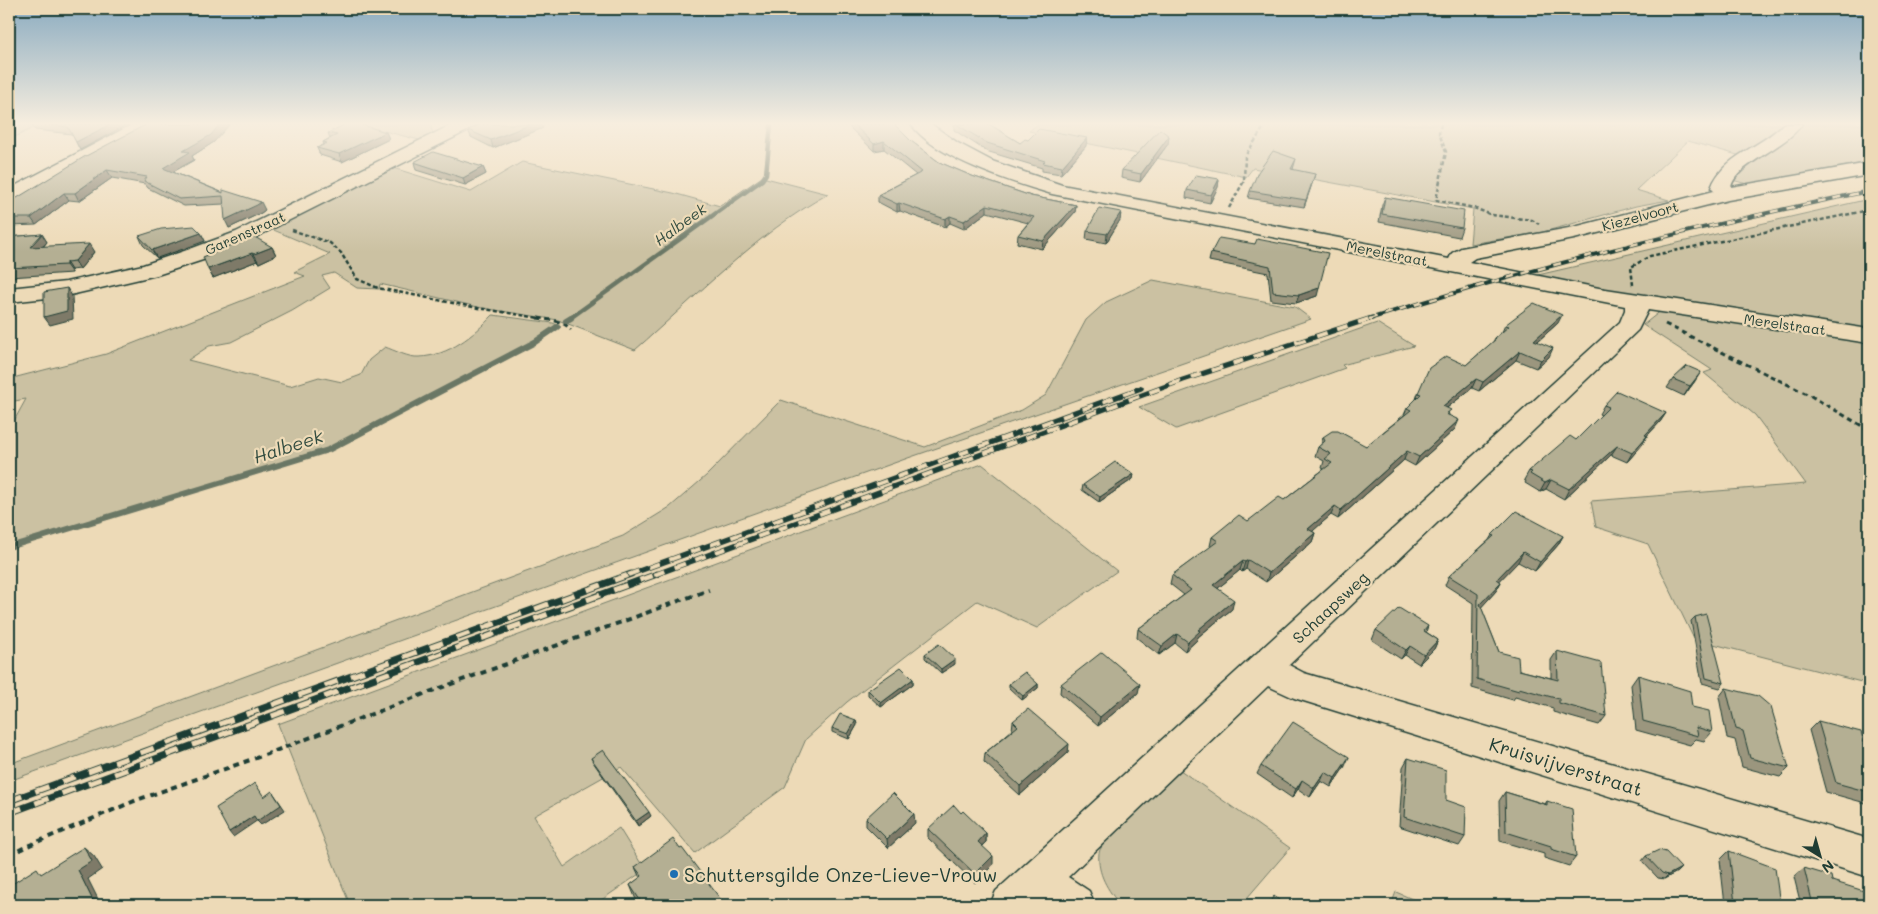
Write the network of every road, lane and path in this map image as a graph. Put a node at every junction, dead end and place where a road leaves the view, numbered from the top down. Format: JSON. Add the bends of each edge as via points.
{"nodes":[{"id":1,"x":66,"y":167,"type":"edge"},
{"id":2,"x":381,"y":167,"type":"edge"},
{"id":3,"x":988,"y":167,"type":"edge"},
{"id":4,"x":1245,"y":167,"type":"edge"},
{"id":5,"x":1443,"y":167,"type":"edge"},
{"id":6,"x":1738,"y":167,"type":"edge"},
{"id":7,"x":1869,"y":169,"type":"edge"},
{"id":8,"x":1727,"y":194,"type":"junction"},
{"id":9,"x":9,"y":197,"type":"edge"},
{"id":10,"x":1869,"y":210,"type":"edge"},
{"id":11,"x":1222,"y":221,"type":"junction"},
{"id":12,"x":270,"y":222,"type":"junction"},
{"id":13,"x":1559,"y":236,"type":"junction"},
{"id":14,"x":1456,"y":267,"type":"junction"},
{"id":15,"x":9,"y":295,"type":"edge"},
{"id":16,"x":1637,"y":306,"type":"junction"},
{"id":17,"x":571,"y":330,"type":"dead end"},
{"id":18,"x":1869,"y":336,"type":"edge"},
{"id":19,"x":1869,"y":364,"type":"edge"},
{"id":20,"x":1869,"y":397,"type":"edge"},
{"id":21,"x":1869,"y":430,"type":"edge"},
{"id":22,"x":709,"y":590,"type":"dead end"},
{"id":23,"x":1265,"y":668,"type":"junction"},
{"id":24,"x":9,"y":856,"type":"edge"},
{"id":25,"x":1869,"y":858,"type":"edge"},
{"id":26,"x":1024,"y":893,"type":"edge"},
{"id":27,"x":1075,"y":905,"type":"edge"}],
"edges":[{"from":1,"to":9,"type":"street"},
{"from":2,"to":12,"type":"street","name":"Garenstraat"},
{"from":3,"to":11,"type":"street","name":"Merelstraat","via":[[1059,190]]},
{"from":4,"to":11,"type":"path","via":[[1244,181]]},
{"from":5,"to":13,"type":"path","via":[[1436,200],[1492,215],[1532,220]]},
{"from":6,"to":8,"type":"street","via":[[1722,181],[1721,188]]},
{"from":7,"to":8,"type":"street","name":"Kiezelvoort"},
{"from":8,"to":13,"type":"street","name":"Kiezelvoort"},
{"from":10,"to":16,"type":"path","via":[[1650,256],[1631,267]]},
{"from":11,"to":14,"type":"street","name":"Merelstraat"},
{"from":12,"to":15,"type":"street","name":"Garenstraat","via":[[198,254],[149,270],[66,289]]},
{"from":12,"to":17,"type":"path","via":[[330,243],[341,253],[357,279],[378,288],[559,321]]},
{"from":13,"to":14,"type":"street","name":"Kiezelvoort","via":[[1469,252],[1460,258]]},
{"from":14,"to":16,"type":"street","name":"Merelstraat"},
{"from":16,"to":18,"type":"street","name":"Merelstraat"},
{"from":16,"to":21,"type":"path","via":[[1811,396]]},
{"from":16,"to":23,"type":"street","name":"Schaapsweg","via":[[1630,325]]},
{"from":19,"to":20,"type":"path","via":[[1865,367],[1865,391]]},
{"from":22,"to":24,"type":"path","via":[[137,800]]},
{"from":23,"to":25,"type":"street","name":"Kruisvijverstraat","via":[[1294,684]]},
{"from":23,"to":26,"type":"street","name":"Schaapsweg"},
{"from":26,"to":27,"type":"street"}]}
